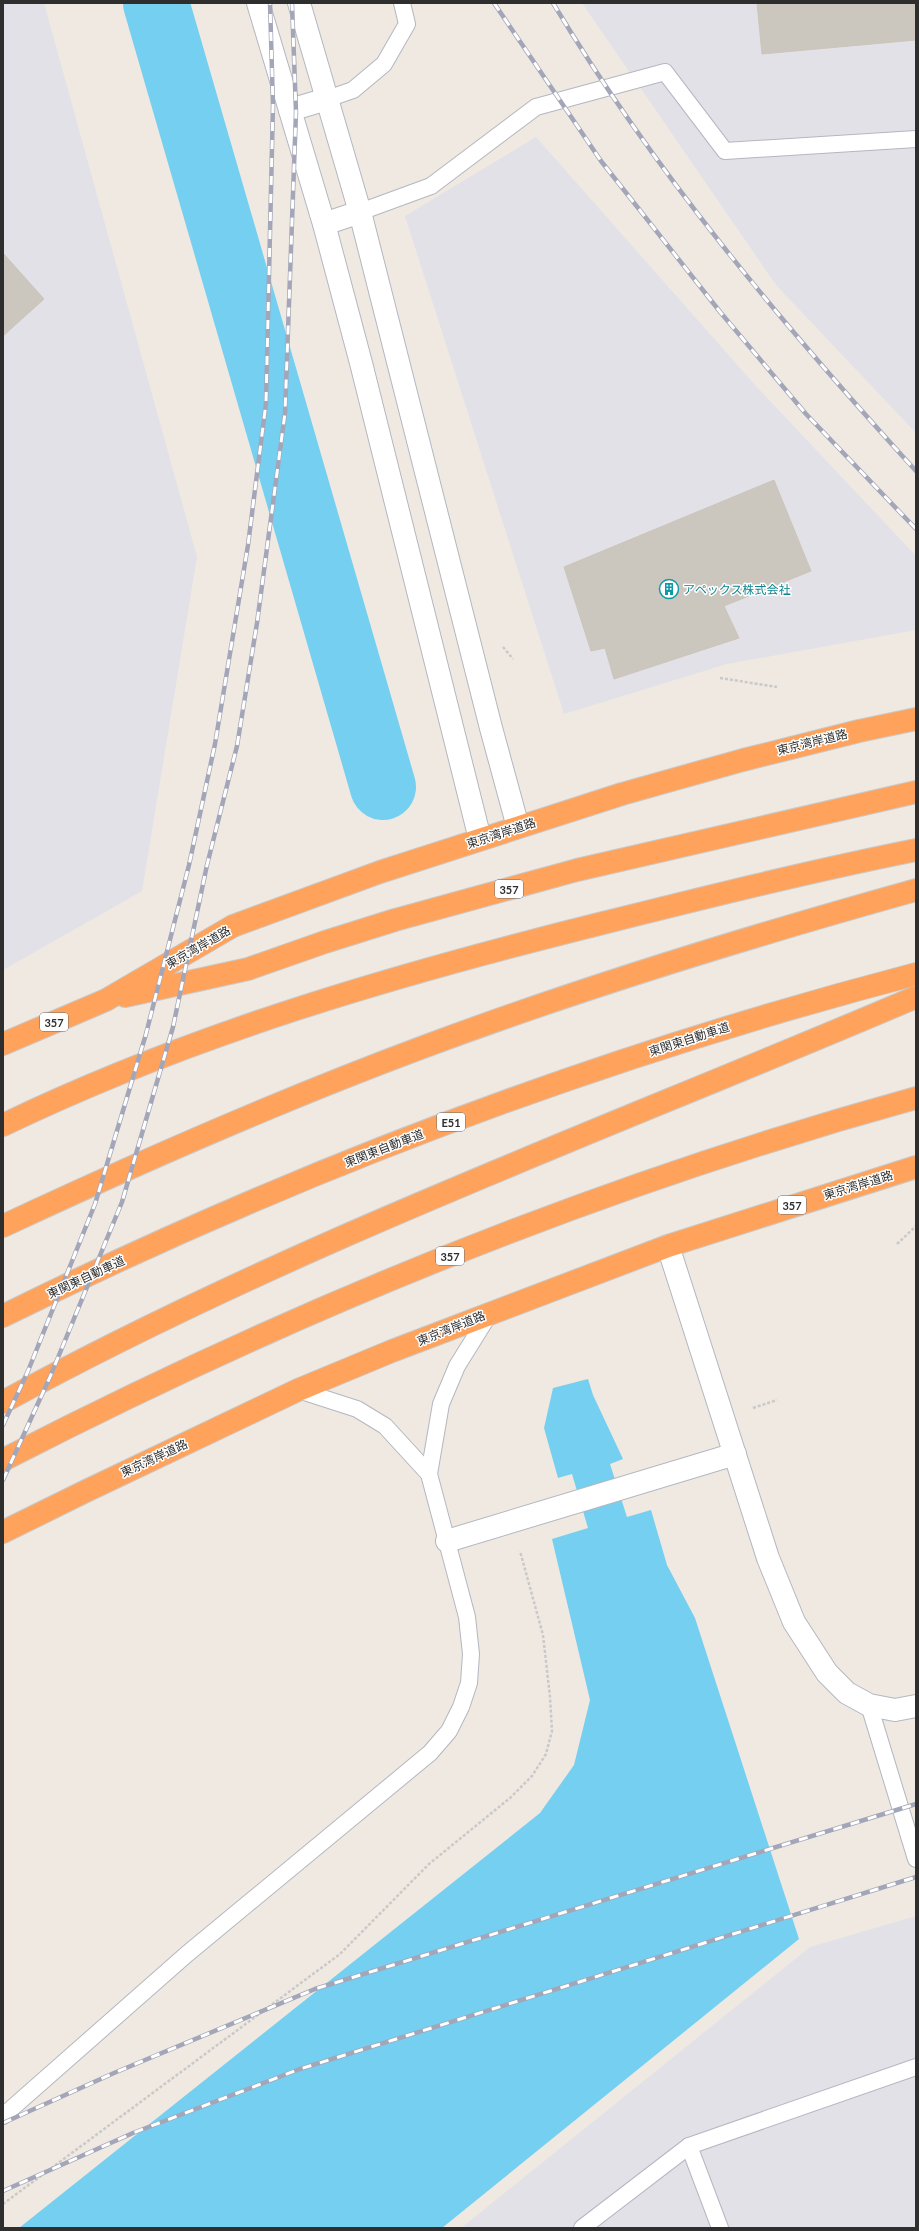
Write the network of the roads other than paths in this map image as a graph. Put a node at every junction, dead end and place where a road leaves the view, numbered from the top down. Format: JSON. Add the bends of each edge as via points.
{"nodes":[{"id":1,"x":258,"y":3,"type":"edge"},
{"id":2,"x":299,"y":3,"type":"edge"},
{"id":3,"x":402,"y":3,"type":"edge"},
{"id":4,"x":327,"y":99,"type":"junction"},
{"id":5,"x":290,"y":110,"type":"junction"},
{"id":6,"x":916,"y":139,"type":"edge"},
{"id":7,"x":360,"y":212,"type":"junction"},
{"id":8,"x":324,"y":224,"type":"junction"},
{"id":9,"x":916,"y":719,"type":"edge"},
{"id":10,"x":916,"y":792,"type":"edge"},
{"id":11,"x":518,"y":827,"type":"junction"},
{"id":12,"x":480,"y":839,"type":"junction"},
{"id":13,"x":916,"y":850,"type":"edge"},
{"id":14,"x":916,"y":890,"type":"edge"},
{"id":15,"x":916,"y":974,"type":"edge"},
{"id":16,"x":916,"y":997,"type":"edge"},
{"id":17,"x":106,"y":1000,"type":"junction"},
{"id":18,"x":3,"y":1044,"type":"edge"},
{"id":19,"x":916,"y":1098,"type":"edge"},
{"id":20,"x":3,"y":1125,"type":"edge"},
{"id":21,"x":916,"y":1167,"type":"edge"},
{"id":22,"x":3,"y":1226,"type":"edge"},
{"id":23,"x":668,"y":1246,"type":"junction"},
{"id":24,"x":490,"y":1313,"type":"junction"},
{"id":25,"x":3,"y":1316,"type":"edge"},
{"id":26,"x":298,"y":1390,"type":"junction"},
{"id":27,"x":3,"y":1402,"type":"edge"},
{"id":28,"x":735,"y":1454,"type":"junction"},
{"id":29,"x":3,"y":1460,"type":"edge"},
{"id":30,"x":429,"y":1474,"type":"junction"},
{"id":31,"x":3,"y":1532,"type":"edge"},
{"id":32,"x":447,"y":1541,"type":"junction"},
{"id":33,"x":869,"y":1705,"type":"junction"},
{"id":34,"x":916,"y":1706,"type":"edge"},
{"id":35,"x":916,"y":1858,"type":"edge"},
{"id":36,"x":916,"y":2067,"type":"edge"},
{"id":37,"x":3,"y":2116,"type":"edge"},
{"id":38,"x":689,"y":2146,"type":"junction"},
{"id":39,"x":582,"y":2228,"type":"edge"},
{"id":40,"x":720,"y":2228,"type":"edge"}],
"edges":[{"from":1,"to":5,"type":"street"},
{"from":2,"to":4,"type":"street"},
{"from":3,"to":4,"type":"lane","via":[[407,24],[384,64],[352,90]]},
{"from":4,"to":5,"type":"street"},
{"from":4,"to":7,"type":"street"},
{"from":5,"to":8,"type":"street"},
{"from":6,"to":7,"type":"lane","via":[[725,151],[665,72],[536,107],[431,186]]},
{"from":7,"to":8,"type":"street"},
{"from":7,"to":11,"type":"street"},
{"from":8,"to":12,"type":"street"},
{"from":9,"to":11,"type":"highway","name":"東京湾岸道路","number":"357","via":[[743,760]]},
{"from":10,"to":17,"type":"highway","name":"東京湾岸道路","number":"357","via":[[576,870],[395,920],[248,969]]},
{"from":11,"to":12,"type":"highway","name":"東京湾岸道路","number":"357"},
{"from":12,"to":17,"type":"highway","name":"東京湾岸道路","number":"357","via":[[232,926]]},
{"from":13,"to":20,"type":"highway","via":[[686,902],[427,968],[202,1041],[114,1074]]},
{"from":14,"to":22,"type":"highway","via":[[701,952],[426,1046],[193,1139]]},
{"from":15,"to":25,"type":"highway","name":"東関東自動車道","number":"E51","via":[[724,1028],[578,1076],[457,1120],[227,1212]]},
{"from":16,"to":27,"type":"highway","via":[[515,1162],[288,1260],[92,1353]]},
{"from":17,"to":18,"type":"highway","name":"東京湾岸道路","number":"357"},
{"from":19,"to":29,"type":"highway","number":"357","via":[[627,1189],[471,1247],[276,1328],[157,1383]]},
{"from":21,"to":23,"type":"highway","name":"東京湾岸道路","number":"357"},
{"from":23,"to":24,"type":"highway","name":"東京湾岸道路","number":"357"},
{"from":23,"to":28,"type":"street"},
{"from":24,"to":26,"type":"highway","name":"東京湾岸道路","number":"357"},
{"from":24,"to":30,"type":"lane","via":[[456,1366],[440,1404]]},
{"from":26,"to":30,"type":"lane","via":[[357,1409],[385,1426]]},
{"from":26,"to":31,"type":"highway","name":"東京湾岸道路","number":"357"},
{"from":28,"to":32,"type":"street"},
{"from":28,"to":33,"type":"street","via":[[768,1558],[794,1622],[827,1673],[847,1693]]},
{"from":30,"to":32,"type":"lane"},
{"from":32,"to":37,"type":"lane","via":[[467,1617],[471,1654],[469,1683],[449,1731],[430,1753],[193,1949]]},
{"from":33,"to":34,"type":"street","via":[[895,1710]]},
{"from":33,"to":35,"type":"lane"},
{"from":36,"to":38,"type":"lane"},
{"from":38,"to":39,"type":"lane"},
{"from":38,"to":40,"type":"lane"}]}
